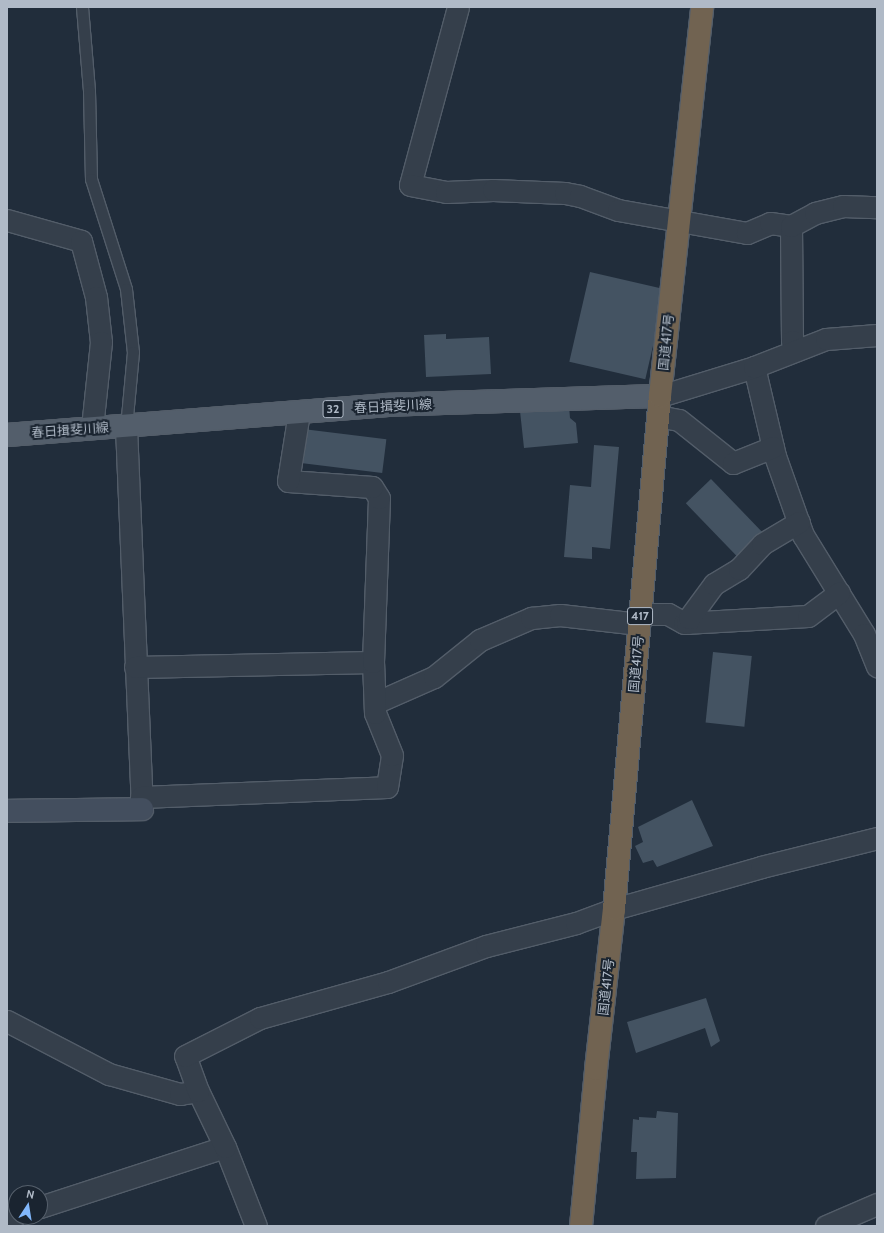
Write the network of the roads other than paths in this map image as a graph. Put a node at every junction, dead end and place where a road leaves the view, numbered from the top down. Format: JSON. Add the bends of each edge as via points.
{"nodes":[{"id":1,"x":82,"y":7,"type":"edge"},
{"id":2,"x":458,"y":7,"type":"edge"},
{"id":3,"x":702,"y":7,"type":"edge"},
{"id":4,"x":877,"y":207,"type":"edge"},
{"id":5,"x":7,"y":220,"type":"edge"},
{"id":6,"x":678,"y":222,"type":"junction"},
{"id":7,"x":791,"y":226,"type":"junction"},
{"id":8,"x":877,"y":335,"type":"edge"},
{"id":9,"x":796,"y":351,"type":"junction"},
{"id":10,"x":754,"y":367,"type":"junction"},
{"id":11,"x":659,"y":406,"type":"junction"},
{"id":12,"x":299,"y":412,"type":"junction"},
{"id":13,"x":92,"y":427,"type":"junction"},
{"id":14,"x":126,"y":427,"type":"junction"},
{"id":15,"x":7,"y":435,"type":"edge"},
{"id":16,"x":773,"y":447,"type":"junction"},
{"id":17,"x":799,"y":522,"type":"junction"},
{"id":18,"x":839,"y":593,"type":"junction"},
{"id":19,"x":640,"y":619,"type":"junction"},
{"id":20,"x":687,"y":623,"type":"junction"},
{"id":21,"x":871,"y":629,"type":"edge"},
{"id":22,"x":373,"y":662,"type":"junction"},
{"id":23,"x":135,"y":667,"type":"junction"},
{"id":24,"x":877,"y":667,"type":"edge"},
{"id":25,"x":375,"y":703,"type":"junction"},
{"id":26,"x":142,"y":803,"type":"junction"},
{"id":27,"x":7,"y":811,"type":"edge"},
{"id":28,"x":877,"y":838,"type":"edge"},
{"id":29,"x":614,"y":909,"type":"junction"},
{"id":30,"x":7,"y":1021,"type":"edge"},
{"id":31,"x":198,"y":1091,"type":"junction"},
{"id":32,"x":225,"y":1147,"type":"junction"},
{"id":33,"x":48,"y":1204,"type":"edge"},
{"id":34,"x":877,"y":1204,"type":"edge"},
{"id":35,"x":256,"y":1226,"type":"edge"},
{"id":36,"x":582,"y":1226,"type":"edge"},
{"id":37,"x":826,"y":1226,"type":"edge"}],
"edges":[{"from":1,"to":14,"type":"lane","via":[[89,91],[91,179],[126,289],[133,352]]},
{"from":2,"to":6,"type":"street","via":[[410,185],[446,192],[493,190],[565,193],[618,210]]},
{"from":3,"to":6,"type":"highway","name":"国道417号","number":"417"},
{"from":4,"to":7,"type":"street","via":[[843,206],[815,213]]},
{"from":5,"to":13,"type":"street","via":[[81,241],[96,297],[101,342]]},
{"from":6,"to":7,"type":"street","via":[[747,233],[770,223]]},
{"from":6,"to":11,"type":"highway","name":"国道417号","number":"417"},
{"from":7,"to":9,"type":"street","via":[[792,341]]},
{"from":8,"to":9,"type":"street","via":[[826,339]]},
{"from":9,"to":10,"type":"street"},
{"from":10,"to":11,"type":"street"},
{"from":10,"to":16,"type":"street"},
{"from":11,"to":12,"type":"main road","name":"春日揖斐川線","number":"32","via":[[387,405]]},
{"from":11,"to":16,"type":"street","via":[[733,463]]},
{"from":11,"to":19,"type":"highway","name":"国道417号","number":"417"},
{"from":12,"to":14,"type":"main road","name":"春日揖斐川線","number":"32"},
{"from":12,"to":22,"type":"street","via":[[288,481],[372,487],[379,498]]},
{"from":13,"to":14,"type":"main road","name":"春日揖斐川線","number":"32"},
{"from":13,"to":15,"type":"main road","name":"春日揖斐川線","number":"32"},
{"from":14,"to":23,"type":"street"},
{"from":16,"to":17,"type":"street"},
{"from":17,"to":18,"type":"street","via":[[803,535]]},
{"from":17,"to":20,"type":"street","via":[[762,544],[739,569],[714,584]]},
{"from":18,"to":20,"type":"street","via":[[808,616]]},
{"from":18,"to":21,"type":"street"},
{"from":19,"to":20,"type":"street","via":[[668,614],[684,624]]},
{"from":19,"to":25,"type":"street","via":[[560,615],[531,618],[480,640],[434,677]]},
{"from":19,"to":29,"type":"highway","name":"国道417号","number":"417"},
{"from":21,"to":24,"type":"street"},
{"from":22,"to":23,"type":"street"},
{"from":22,"to":25,"type":"street"},
{"from":23,"to":26,"type":"street"},
{"from":25,"to":26,"type":"street","via":[[375,713],[392,755],[387,787]]},
{"from":26,"to":27,"type":"street"},
{"from":28,"to":29,"type":"street","via":[[761,867]]},
{"from":29,"to":31,"type":"street","via":[[576,923],[486,946],[388,982],[260,1018],[185,1056]]},
{"from":29,"to":36,"type":"highway","name":"国道417号","number":"417"},
{"from":30,"to":31,"type":"street","via":[[109,1074],[180,1094]]},
{"from":31,"to":32,"type":"street"},
{"from":32,"to":33,"type":"street"},
{"from":32,"to":35,"type":"street"},
{"from":34,"to":37,"type":"street"}]}
